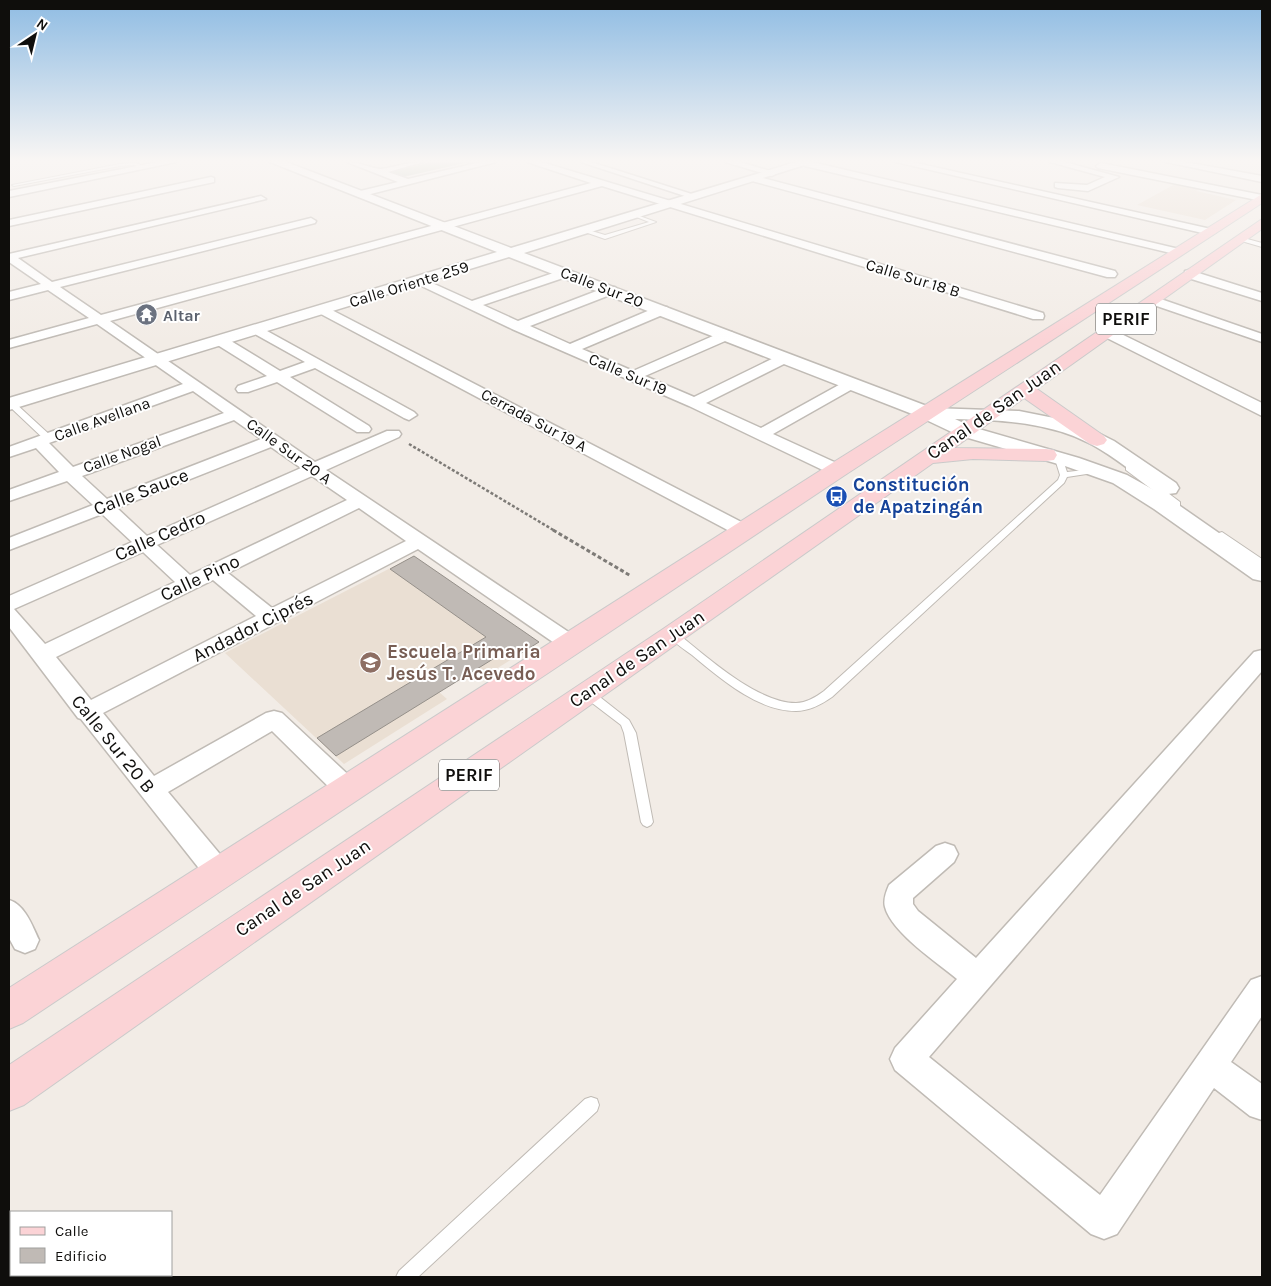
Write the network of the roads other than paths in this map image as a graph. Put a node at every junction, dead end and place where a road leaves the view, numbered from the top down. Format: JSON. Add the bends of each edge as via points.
{"nodes":[{"id":1,"x":161,"y":222,"type":"edge"},
{"id":2,"x":308,"y":222,"type":"edge"},
{"id":3,"x":433,"y":222,"type":"edge"},
{"id":4,"x":458,"y":222,"type":"edge"},
{"id":5,"x":612,"y":222,"type":"edge"},
{"id":6,"x":726,"y":222,"type":"edge"},
{"id":7,"x":916,"y":222,"type":"edge"},
{"id":8,"x":1055,"y":222,"type":"edge"},
{"id":9,"x":1166,"y":222,"type":"edge"},
{"id":10,"x":1226,"y":222,"type":"edge"},
{"id":11,"x":1262,"y":223,"type":"edge"},
{"id":12,"x":443,"y":226,"type":"junction"},
{"id":13,"x":1211,"y":232,"type":"junction"},
{"id":14,"x":1240,"y":239,"type":"junction"},
{"id":15,"x":1262,"y":245,"type":"edge"},
{"id":16,"x":511,"y":252,"type":"junction"},
{"id":17,"x":1179,"y":252,"type":"junction"},
{"id":18,"x":9,"y":257,"type":"edge"},
{"id":19,"x":565,"y":273,"type":"junction"},
{"id":20,"x":1111,"y":274,"type":"dead end"},
{"id":21,"x":1190,"y":274,"type":"junction"},
{"id":22,"x":417,"y":281,"type":"junction"},
{"id":23,"x":51,"y":286,"type":"junction"},
{"id":24,"x":611,"y":290,"type":"junction"},
{"id":25,"x":9,"y":296,"type":"edge"},
{"id":26,"x":1262,"y":297,"type":"edge"},
{"id":27,"x":1152,"y":300,"type":"junction"},
{"id":28,"x":471,"y":305,"type":"junction"},
{"id":29,"x":324,"y":310,"type":"junction"},
{"id":30,"x":662,"y":310,"type":"junction"},
{"id":31,"x":1038,"y":316,"type":"dead end"},
{"id":32,"x":100,"y":320,"type":"junction"},
{"id":33,"x":516,"y":326,"type":"junction"},
{"id":34,"x":258,"y":330,"type":"junction"},
{"id":35,"x":1107,"y":332,"type":"junction"},
{"id":36,"x":727,"y":335,"type":"junction"},
{"id":37,"x":1262,"y":338,"type":"edge"},
{"id":38,"x":221,"y":341,"type":"junction"},
{"id":39,"x":9,"y":344,"type":"edge"},
{"id":40,"x":569,"y":349,"type":"junction"},
{"id":41,"x":785,"y":358,"type":"junction"},
{"id":42,"x":157,"y":359,"type":"junction"},
{"id":43,"x":316,"y":362,"type":"junction"},
{"id":44,"x":278,"y":376,"type":"junction"},
{"id":45,"x":633,"y":376,"type":"junction"},
{"id":46,"x":851,"y":384,"type":"junction"},
{"id":47,"x":195,"y":385,"type":"junction"},
{"id":48,"x":243,"y":389,"type":"dead end"},
{"id":49,"x":1024,"y":389,"type":"junction"},
{"id":50,"x":694,"y":403,"type":"junction"},
{"id":51,"x":10,"y":404,"type":"edge"},
{"id":52,"x":1262,"y":410,"type":"edge"},
{"id":53,"x":927,"y":413,"type":"junction"},
{"id":54,"x":236,"y":414,"type":"junction"},
{"id":55,"x":990,"y":414,"type":"junction"},
{"id":56,"x":409,"y":415,"type":"dead end"},
{"id":57,"x":362,"y":429,"type":"dead end"},
{"id":58,"x":965,"y":431,"type":"junction"},
{"id":59,"x":394,"y":434,"type":"road end"},
{"id":60,"x":762,"y":434,"type":"junction"},
{"id":61,"x":43,"y":440,"type":"junction"},
{"id":62,"x":274,"y":440,"type":"junction"},
{"id":63,"x":1097,"y":440,"type":"junction"},
{"id":64,"x":9,"y":452,"type":"edge"},
{"id":65,"x":927,"y":458,"type":"junction"},
{"id":66,"x":1060,"y":463,"type":"junction"},
{"id":67,"x":312,"y":469,"type":"junction"},
{"id":68,"x":837,"y":470,"type":"junction"},
{"id":69,"x":1101,"y":471,"type":"junction"},
{"id":70,"x":69,"y":473,"type":"junction"},
{"id":71,"x":1145,"y":482,"type":"junction"},
{"id":72,"x":9,"y":496,"type":"edge"},
{"id":73,"x":360,"y":501,"type":"junction"},
{"id":74,"x":105,"y":506,"type":"junction"},
{"id":75,"x":744,"y":531,"type":"junction"},
{"id":76,"x":420,"y":542,"type":"junction"},
{"id":77,"x":143,"y":543,"type":"junction"},
{"id":78,"x":9,"y":544,"type":"edge"},
{"id":79,"x":1262,"y":552,"type":"edge"},
{"id":80,"x":1262,"y":563,"type":"edge"},
{"id":81,"x":215,"y":572,"type":"junction"},
{"id":82,"x":1262,"y":574,"type":"edge"},
{"id":83,"x":188,"y":584,"type":"junction"},
{"id":84,"x":9,"y":604,"type":"edge"},
{"id":85,"x":9,"y":614,"type":"edge"},
{"id":86,"x":271,"y":618,"type":"junction"},
{"id":87,"x":673,"y":635,"type":"junction"},
{"id":88,"x":571,"y":644,"type":"junction"},
{"id":89,"x":41,"y":655,"type":"junction"},
{"id":90,"x":1262,"y":657,"type":"edge"},
{"id":91,"x":587,"y":694,"type":"junction"},
{"id":92,"x":86,"y":712,"type":"junction"},
{"id":93,"x":347,"y":789,"type":"junction"},
{"id":94,"x":150,"y":790,"type":"junction"},
{"id":95,"x":647,"y":822,"type":"dead end"},
{"id":96,"x":945,"y":854,"type":"dead end"},
{"id":97,"x":219,"y":873,"type":"junction"},
{"id":98,"x":9,"y":912,"type":"edge"},
{"id":99,"x":25,"y":940,"type":"dead end"},
{"id":100,"x":978,"y":978,"type":"junction"},
{"id":101,"x":1262,"y":990,"type":"edge"},
{"id":102,"x":9,"y":1010,"type":"edge"},
{"id":103,"x":1210,"y":1066,"type":"junction"},
{"id":104,"x":9,"y":1090,"type":"edge"},
{"id":105,"x":1262,"y":1104,"type":"edge"},
{"id":106,"x":591,"y":1105,"type":"dead end"},
{"id":107,"x":405,"y":1277,"type":"edge"}],
"edges":[{"from":1,"to":18,"type":"street"},
{"from":2,"to":23,"type":"street"},
{"from":3,"to":12,"type":"street","name":"Calle Sur 20"},
{"from":4,"to":12,"type":"street"},
{"from":5,"to":16,"type":"street","name":"Calle Oriente 259"},
{"from":6,"to":31,"type":"street","name":"Calle Sur 18 B"},
{"from":7,"to":20,"type":"street"},
{"from":8,"to":17,"type":"street"},
{"from":9,"to":13,"type":"street"},
{"from":10,"to":13,"type":"main road","name":"Canal de San Juan","number":"PERIF"},
{"from":11,"to":14,"type":"main road","name":"Canal de San Juan","number":"PERIF"},
{"from":12,"to":16,"type":"street","name":"Calle Sur 20"},
{"from":12,"to":32,"type":"street"},
{"from":13,"to":17,"type":"main road","name":"Canal de San Juan","number":"PERIF"},
{"from":14,"to":15,"type":"lane"},
{"from":14,"to":21,"type":"main road","name":"Canal de San Juan","number":"PERIF"},
{"from":16,"to":19,"type":"street","name":"Calle Sur 20"},
{"from":16,"to":22,"type":"street","name":"Calle Oriente 259"},
{"from":17,"to":53,"type":"main road","name":"Canal de San Juan","number":"PERIF"},
{"from":18,"to":23,"type":"street","name":"Calle Sur 20 A"},
{"from":19,"to":24,"type":"street","name":"Calle Sur 20"},
{"from":19,"to":28,"type":"street"},
{"from":21,"to":26,"type":"street"},
{"from":21,"to":27,"type":"main road","name":"Canal de San Juan","number":"PERIF"},
{"from":22,"to":28,"type":"street","name":"Calle Sur 19"},
{"from":22,"to":29,"type":"street","name":"Calle Oriente 259"},
{"from":23,"to":25,"type":"street"},
{"from":23,"to":32,"type":"street","name":"Calle Sur 20 A"},
{"from":24,"to":30,"type":"street","name":"Calle Sur 20"},
{"from":24,"to":33,"type":"street"},
{"from":27,"to":35,"type":"main road","name":"Canal de San Juan","number":"PERIF"},
{"from":27,"to":37,"type":"street"},
{"from":28,"to":33,"type":"street","name":"Calle Sur 19"},
{"from":29,"to":34,"type":"street","name":"Calle Oriente 259"},
{"from":29,"to":75,"type":"street","name":"Cerrada Sur 19 A"},
{"from":30,"to":36,"type":"street","name":"Calle Sur 20"},
{"from":30,"to":40,"type":"street"},
{"from":32,"to":39,"type":"street"},
{"from":32,"to":42,"type":"street","name":"Calle Sur 20 A"},
{"from":33,"to":40,"type":"street","name":"Calle Sur 19"},
{"from":34,"to":38,"type":"street","name":"Calle Oriente 259"},
{"from":34,"to":43,"type":"street"},
{"from":35,"to":49,"type":"main road","name":"Canal de San Juan","number":"PERIF"},
{"from":35,"to":52,"type":"street"},
{"from":36,"to":41,"type":"street","name":"Calle Sur 20"},
{"from":36,"to":45,"type":"street"},
{"from":38,"to":42,"type":"street","name":"Calle Oriente 259"},
{"from":38,"to":44,"type":"street"},
{"from":40,"to":45,"type":"street","name":"Calle Sur 19"},
{"from":41,"to":46,"type":"street","name":"Calle Sur 20"},
{"from":41,"to":50,"type":"street"},
{"from":42,"to":47,"type":"street","name":"Calle Sur 20 A"},
{"from":42,"to":51,"type":"street","name":"Calle Oriente 259"},
{"from":43,"to":44,"type":"street"},
{"from":43,"to":56,"type":"street"},
{"from":44,"to":48,"type":"street"},
{"from":44,"to":57,"type":"street"},
{"from":45,"to":50,"type":"street","name":"Calle Sur 19"},
{"from":46,"to":53,"type":"street","name":"Calle Sur 20"},
{"from":46,"to":60,"type":"street"},
{"from":47,"to":54,"type":"street","name":"Calle Sur 20 A"},
{"from":47,"to":61,"type":"street","name":"Calle Avellana"},
{"from":49,"to":55,"type":"main road","name":"Canal de San Juan","number":"PERIF"},
{"from":49,"to":63,"type":"main road"},
{"from":50,"to":60,"type":"street","name":"Calle Sur 19"},
{"from":51,"to":61,"type":"lane"},
{"from":53,"to":55,"type":"street"},
{"from":53,"to":58,"type":"street","name":"Calle Sur 20"},
{"from":53,"to":68,"type":"main road","name":"Canal de San Juan","number":"PERIF"},
{"from":54,"to":62,"type":"street","name":"Calle Sur 20 A"},
{"from":54,"to":70,"type":"street","name":"Calle Nogal"},
{"from":55,"to":58,"type":"main road","name":"Canal de San Juan","number":"PERIF"},
{"from":55,"to":63,"type":"street","via":[[1041,421]]},
{"from":58,"to":65,"type":"main road","name":"Canal de San Juan","number":"PERIF"},
{"from":58,"to":66,"type":"street","name":"Calle Sur 20"},
{"from":59,"to":67,"type":"street","name":"Calle Cedro"},
{"from":60,"to":68,"type":"street","name":"Calle Sur 19"},
{"from":61,"to":64,"type":"street","name":"Calle Avellana"},
{"from":61,"to":70,"type":"street"},
{"from":62,"to":67,"type":"street","name":"Calle Sur 20 A"},
{"from":62,"to":74,"type":"street","name":"Calle Sauce"},
{"from":63,"to":66,"type":"street","via":[[1102,450],[1098,458]]},
{"from":63,"to":71,"type":"lane"},
{"from":63,"to":79,"type":"street"},
{"from":65,"to":66,"type":"main road","via":[[973,453]]},
{"from":65,"to":87,"type":"main road","name":"Canal de San Juan","number":"PERIF"},
{"from":66,"to":69,"type":"street","name":"Calle Sur 20"},
{"from":66,"to":87,"type":"lane","via":[[1061,481],[828,694],[814,703],[795,707],[770,702],[734,682]]},
{"from":67,"to":73,"type":"street","name":"Calle Sur 20 A"},
{"from":67,"to":77,"type":"street","name":"Calle Cedro"},
{"from":68,"to":75,"type":"main road","name":"Canal de San Juan","number":"PERIF"},
{"from":69,"to":71,"type":"lane"},
{"from":69,"to":82,"type":"street","name":"Calle Sur 20","via":[[1140,489]]},
{"from":70,"to":72,"type":"street","name":"Calle Nogal"},
{"from":70,"to":74,"type":"street"},
{"from":71,"to":80,"type":"lane"},
{"from":73,"to":76,"type":"street","name":"Calle Sur 20 A"},
{"from":73,"to":81,"type":"street","name":"Calle Pino"},
{"from":74,"to":77,"type":"street"},
{"from":74,"to":78,"type":"street","name":"Calle Sauce"},
{"from":75,"to":88,"type":"main road","name":"Canal de San Juan","number":"PERIF"},
{"from":76,"to":86,"type":"street","name":"Andador Ciprés"},
{"from":76,"to":88,"type":"street","name":"Calle Sur 20 A"},
{"from":77,"to":83,"type":"street"},
{"from":77,"to":84,"type":"street","name":"Calle Cedro"},
{"from":81,"to":83,"type":"street","name":"Calle Pino"},
{"from":81,"to":86,"type":"street"},
{"from":83,"to":89,"type":"street","name":"Calle Pino"},
{"from":85,"to":89,"type":"street","name":"Calle Sur 20 B"},
{"from":86,"to":92,"type":"street","name":"Andador Ciprés"},
{"from":87,"to":91,"type":"main road","name":"Canal de San Juan","number":"PERIF"},
{"from":88,"to":93,"type":"main road","name":"Canal de San Juan","number":"PERIF"},
{"from":89,"to":92,"type":"street","name":"Calle Sur 20 B"},
{"from":90,"to":100,"type":"street"},
{"from":91,"to":95,"type":"lane","via":[[625,723],[630,733]]},
{"from":91,"to":104,"type":"main road","name":"Canal de San Juan","number":"PERIF"},
{"from":92,"to":94,"type":"street","name":"Calle Sur 20 B"},
{"from":93,"to":94,"type":"street","via":[[274,719]]},
{"from":93,"to":97,"type":"main road","name":"Canal de San Juan","number":"PERIF"},
{"from":94,"to":97,"type":"street","name":"Calle Sur 20 B"},
{"from":96,"to":100,"type":"street","via":[[899,893],[899,906],[908,920]]},
{"from":97,"to":102,"type":"main road","name":"Canal de San Juan","number":"PERIF"},
{"from":98,"to":99,"type":"street"},
{"from":100,"to":103,"type":"street","via":[[906,1059],[1104,1221]]},
{"from":101,"to":103,"type":"street"},
{"from":103,"to":105,"type":"street"},
{"from":106,"to":107,"type":"lane"}]}
